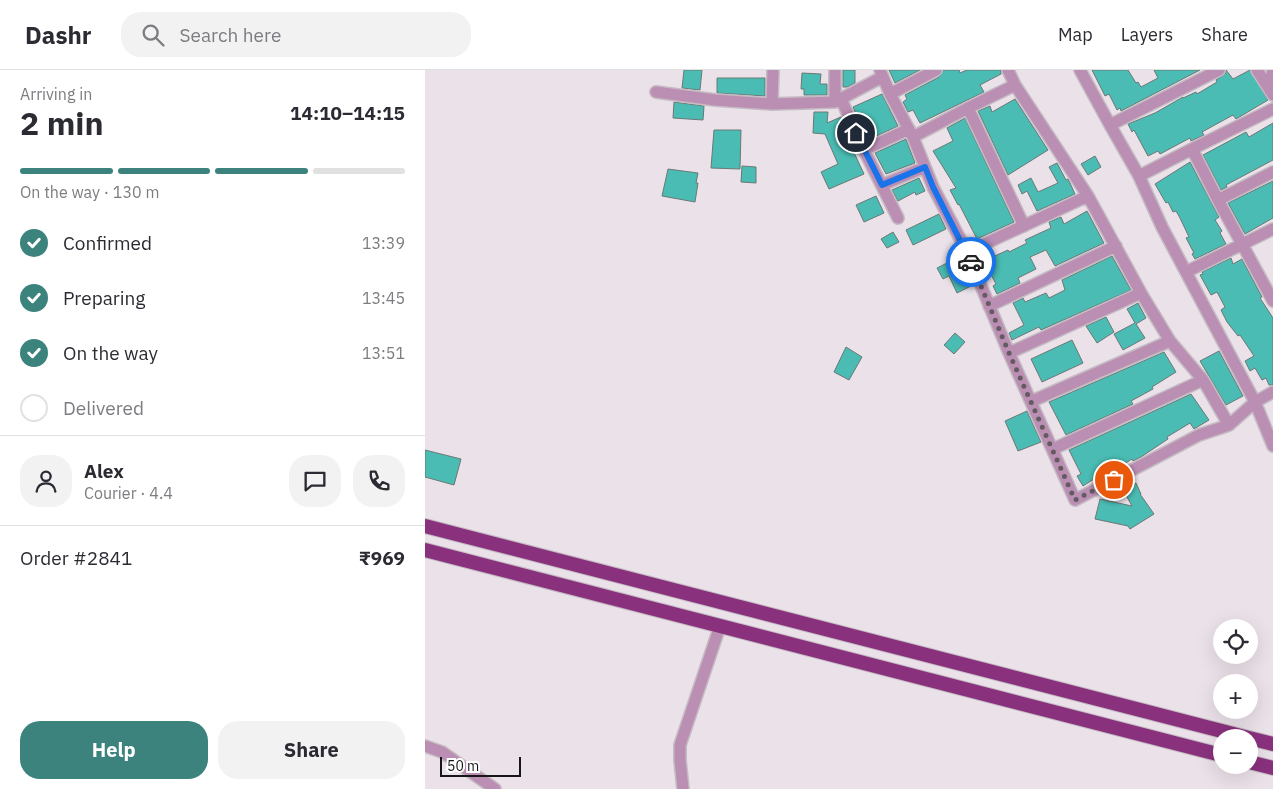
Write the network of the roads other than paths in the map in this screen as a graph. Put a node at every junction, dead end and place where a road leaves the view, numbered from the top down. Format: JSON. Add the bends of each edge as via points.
{"nodes":[{"id":1,"x":773,"y":70,"type":"edge"},
{"id":2,"x":835,"y":70,"type":"edge"},
{"id":3,"x":936,"y":70,"type":"edge"},
{"id":4,"x":1008,"y":70,"type":"edge"},
{"id":5,"x":1080,"y":70,"type":"edge"},
{"id":6,"x":1219,"y":70,"type":"edge"},
{"id":7,"x":1257,"y":70,"type":"edge"},
{"id":8,"x":1273,"y":71,"type":"edge"},
{"id":9,"x":881,"y":74,"type":"edge"},
{"id":10,"x":1199,"y":75,"type":"edge"},
{"id":11,"x":1015,"y":85,"type":"junction"},
{"id":12,"x":1271,"y":91,"type":"edge"},
{"id":13,"x":655,"y":92,"type":"dead end"},
{"id":14,"x":890,"y":94,"type":"junction"},
{"id":15,"x":838,"y":100,"type":"junction"},
{"id":16,"x":772,"y":104,"type":"junction"},
{"id":17,"x":968,"y":108,"type":"junction"},
{"id":18,"x":1273,"y":109,"type":"edge"},
{"id":19,"x":1110,"y":125,"type":"junction"},
{"id":20,"x":911,"y":133,"type":"junction"},
{"id":21,"x":1192,"y":149,"type":"junction"},
{"id":22,"x":864,"y":150,"type":"junction"},
{"id":23,"x":925,"y":167,"type":"junction"},
{"id":24,"x":1273,"y":172,"type":"edge"},
{"id":25,"x":1139,"y":176,"type":"junction"},
{"id":26,"x":882,"y":185,"type":"junction"},
{"id":27,"x":1088,"y":196,"type":"junction"},
{"id":28,"x":1218,"y":200,"type":"junction"},
{"id":29,"x":899,"y":218,"type":"dead end"},
{"id":30,"x":1024,"y":226,"type":"junction"},
{"id":31,"x":1273,"y":229,"type":"edge"},
{"id":32,"x":1243,"y":243,"type":"junction"},
{"id":33,"x":1116,"y":246,"type":"junction"},
{"id":34,"x":967,"y":252,"type":"junction"},
{"id":35,"x":1186,"y":272,"type":"junction"},
{"id":36,"x":1141,"y":293,"type":"junction"},
{"id":37,"x":1273,"y":301,"type":"edge"},
{"id":38,"x":989,"y":306,"type":"junction"},
{"id":39,"x":1170,"y":341,"type":"junction"},
{"id":40,"x":1009,"y":353,"type":"junction"},
{"id":41,"x":1203,"y":380,"type":"junction"},
{"id":42,"x":1273,"y":392,"type":"edge"},
{"id":43,"x":1032,"y":401,"type":"junction"},
{"id":44,"x":1255,"y":402,"type":"junction"},
{"id":45,"x":1229,"y":425,"type":"junction"},
{"id":46,"x":1273,"y":446,"type":"edge"},
{"id":47,"x":1053,"y":449,"type":"junction"},
{"id":48,"x":425,"y":526,"type":"edge"},
{"id":49,"x":425,"y":550,"type":"edge"},
{"id":50,"x":720,"y":626,"type":"junction"},
{"id":51,"x":1214,"y":729,"type":"edge"},
{"id":52,"x":1258,"y":740,"type":"edge"},
{"id":53,"x":1273,"y":744,"type":"edge"},
{"id":54,"x":425,"y":746,"type":"edge"},
{"id":55,"x":1213,"y":752,"type":"edge"},
{"id":56,"x":1258,"y":764,"type":"edge"},
{"id":57,"x":1273,"y":768,"type":"edge"},
{"id":58,"x":495,"y":789,"type":"edge"},
{"id":59,"x":683,"y":789,"type":"edge"}],
"edges":[{"from":1,"to":16,"type":"street"},
{"from":2,"to":15,"type":"street"},
{"from":3,"to":14,"type":"street"},
{"from":4,"to":11,"type":"street"},
{"from":5,"to":19,"type":"street"},
{"from":6,"to":10,"type":"street"},
{"from":7,"to":12,"type":"street"},
{"from":8,"to":12,"type":"street"},
{"from":9,"to":14,"type":"street"},
{"from":9,"to":15,"type":"street"},
{"from":10,"to":19,"type":"street"},
{"from":11,"to":17,"type":"street"},
{"from":11,"to":27,"type":"street"},
{"from":13,"to":16,"type":"street"},
{"from":14,"to":20,"type":"street"},
{"from":15,"to":16,"type":"street"},
{"from":15,"to":22,"type":"street"},
{"from":17,"to":20,"type":"street"},
{"from":17,"to":30,"type":"street"},
{"from":18,"to":21,"type":"street"},
{"from":19,"to":25,"type":"street"},
{"from":20,"to":22,"type":"street"},
{"from":20,"to":23,"type":"street"},
{"from":21,"to":25,"type":"street"},
{"from":21,"to":28,"type":"street"},
{"from":22,"to":26,"type":"street"},
{"from":23,"to":26,"type":"street"},
{"from":23,"to":34,"type":"street"},
{"from":24,"to":28,"type":"street"},
{"from":25,"to":35,"type":"street"},
{"from":26,"to":29,"type":"street"},
{"from":27,"to":30,"type":"street"},
{"from":27,"to":33,"type":"street"},
{"from":28,"to":32,"type":"street"},
{"from":30,"to":34,"type":"street"},
{"from":31,"to":32,"type":"street"},
{"from":32,"to":35,"type":"street"},
{"from":32,"to":37,"type":"street"},
{"from":33,"to":36,"type":"street"},
{"from":33,"to":38,"type":"street"},
{"from":34,"to":38,"type":"street"},
{"from":35,"to":44,"type":"street"},
{"from":36,"to":39,"type":"street"},
{"from":36,"to":40,"type":"street"},
{"from":38,"to":40,"type":"street"},
{"from":39,"to":41,"type":"street"},
{"from":39,"to":43,"type":"street"},
{"from":40,"to":43,"type":"street"},
{"from":41,"to":45,"type":"street"},
{"from":41,"to":47,"type":"street"},
{"from":42,"to":44,"type":"street"},
{"from":43,"to":47,"type":"street"},
{"from":44,"to":45,"type":"street"},
{"from":44,"to":46,"type":"street"},
{"from":45,"to":47,"type":"street","via":[[1199,435],[1075,500]]},
{"from":48,"to":51,"type":"highway"},
{"from":49,"to":50,"type":"highway"},
{"from":50,"to":55,"type":"highway"},
{"from":50,"to":59,"type":"street","via":[[680,745]]},
{"from":52,"to":53,"type":"highway"},
{"from":54,"to":58,"type":"street","via":[[442,752]]},
{"from":56,"to":57,"type":"highway"}]}
